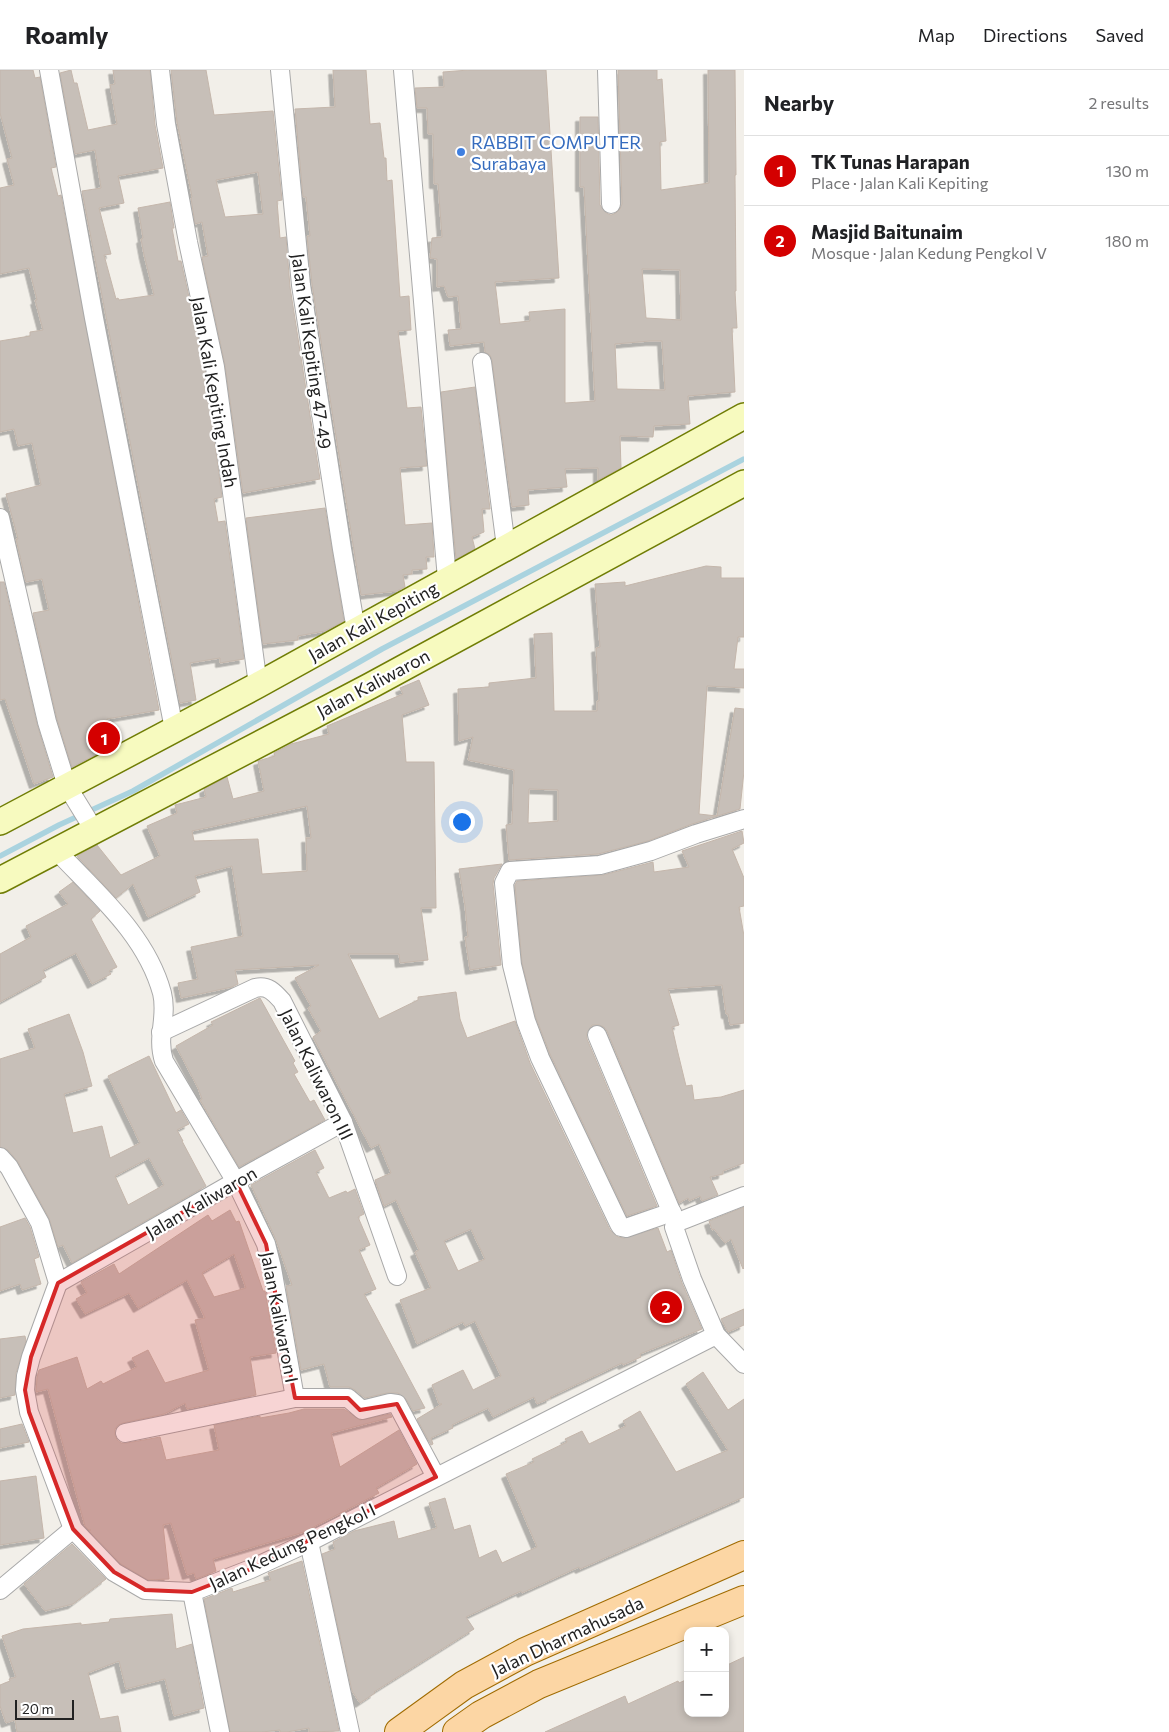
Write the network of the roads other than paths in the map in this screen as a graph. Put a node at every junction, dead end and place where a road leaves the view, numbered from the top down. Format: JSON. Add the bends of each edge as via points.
{"nodes":[{"id":1,"x":49,"y":70,"type":"edge"},
{"id":2,"x":160,"y":70,"type":"edge"},
{"id":3,"x":280,"y":70,"type":"edge"},
{"id":4,"x":403,"y":70,"type":"edge"},
{"id":5,"x":607,"y":70,"type":"edge"},
{"id":6,"x":611,"y":204,"type":"dead end"},
{"id":7,"x":482,"y":362,"type":"dead end"},
{"id":8,"x":744,"y":416,"type":"edge"},
{"id":9,"x":744,"y":483,"type":"edge"},
{"id":10,"x":0,"y":518,"type":"edge"},
{"id":11,"x":506,"y":547,"type":"junction"},
{"id":12,"x":448,"y":579,"type":"junction"},
{"id":13,"x":356,"y":630,"type":"junction"},
{"id":14,"x":258,"y":685,"type":"junction"},
{"id":15,"x":174,"y":729,"type":"junction"},
{"id":16,"x":68,"y":788,"type":"junction"},
{"id":17,"x":744,"y":819,"type":"edge"},
{"id":18,"x":0,"y":822,"type":"edge"},
{"id":19,"x":91,"y":826,"type":"junction"},
{"id":20,"x":56,"y":850,"type":"junction"},
{"id":21,"x":0,"y":880,"type":"edge"},
{"id":22,"x":161,"y":1032,"type":"junction"},
{"id":23,"x":597,"y":1035,"type":"dead end"},
{"id":24,"x":343,"y":1122,"type":"junction"},
{"id":25,"x":0,"y":1157,"type":"edge"},
{"id":26,"x":236,"y":1182,"type":"junction"},
{"id":27,"x":744,"y":1196,"type":"edge"},
{"id":28,"x":674,"y":1218,"type":"junction"},
{"id":29,"x":397,"y":1276,"type":"dead end"},
{"id":30,"x":58,"y":1283,"type":"junction"},
{"id":31,"x":716,"y":1335,"type":"junction"},
{"id":32,"x":744,"y":1364,"type":"edge"},
{"id":33,"x":295,"y":1398,"type":"junction"},
{"id":34,"x":125,"y":1434,"type":"dead end"},
{"id":35,"x":436,"y":1477,"type":"junction"},
{"id":36,"x":73,"y":1529,"type":"junction"},
{"id":37,"x":309,"y":1542,"type":"junction"},
{"id":38,"x":744,"y":1555,"type":"edge"},
{"id":39,"x":694,"y":1578,"type":"junction"},
{"id":40,"x":0,"y":1590,"type":"edge"},
{"id":41,"x":192,"y":1592,"type":"junction"},
{"id":42,"x":656,"y":1594,"type":"junction"},
{"id":43,"x":744,"y":1600,"type":"edge"},
{"id":44,"x":713,"y":1612,"type":"junction"},
{"id":45,"x":670,"y":1630,"type":"junction"},
{"id":46,"x":220,"y":1732,"type":"edge"},
{"id":47,"x":350,"y":1732,"type":"edge"},
{"id":48,"x":399,"y":1732,"type":"edge"},
{"id":49,"x":457,"y":1732,"type":"edge"}],
"edges":[{"from":1,"to":15,"type":"street"},
{"from":2,"to":14,"type":"street","name":"Jalan Kali Kepiting Indah","via":[[166,124],[215,367]]},
{"from":3,"to":13,"type":"street","name":"Jalan Kali Kepiting 47-49","via":[[301,285]]},
{"from":4,"to":12,"type":"street"},
{"from":5,"to":6,"type":"street"},
{"from":7,"to":11,"type":"street"},
{"from":8,"to":11,"type":"main road","name":"Jalan Kali Kepiting"},
{"from":9,"to":19,"type":"main road","name":"Jalan Kaliwaron","via":[[370,686]]},
{"from":10,"to":16,"type":"street","via":[[47,722]]},
{"from":11,"to":12,"type":"main road","name":"Jalan Kali Kepiting"},
{"from":12,"to":13,"type":"main road","name":"Jalan Kali Kepiting"},
{"from":13,"to":14,"type":"main road","name":"Jalan Kali Kepiting"},
{"from":14,"to":15,"type":"main road","name":"Jalan Kali Kepiting"},
{"from":15,"to":16,"type":"main road","name":"Jalan Kali Kepiting"},
{"from":16,"to":18,"type":"main road","name":"Jalan Kali Kepiting"},
{"from":16,"to":19,"type":"street"},
{"from":17,"to":28,"type":"street","via":[[600,866],[510,871],[504,883],[512,965],[526,1021],[540,1058],[619,1224],[626,1228]]},
{"from":19,"to":20,"type":"main road","name":"Jalan Kaliwaron"},
{"from":20,"to":21,"type":"main road","name":"Jalan Kaliwaron"},
{"from":20,"to":22,"type":"street","name":"Jalan Kaliwaron I","via":[[127,926],[146,955],[162,993]]},
{"from":22,"to":24,"type":"street","name":"Jalan Kaliwaron III","via":[[255,988],[269,988],[282,1001]]},
{"from":22,"to":26,"type":"street","name":"Jalan Kaliwaron I","via":[[164,1061]]},
{"from":23,"to":28,"type":"street"},
{"from":24,"to":26,"type":"street","name":"Jalan Kaliwaron"},
{"from":24,"to":29,"type":"street","name":"Jalan Kaliwaron III"},
{"from":25,"to":30,"type":"street","via":[[10,1167],[40,1223]]},
{"from":26,"to":30,"type":"street","name":"Jalan Kaliwaron"},
{"from":26,"to":33,"type":"street","name":"Jalan Kaliwaron I","via":[[266,1244]]},
{"from":27,"to":28,"type":"street"},
{"from":28,"to":31,"type":"street","via":[[674,1230]]},
{"from":30,"to":36,"type":"street","name":"Jalan Kedung Pengkol I","via":[[31,1357],[25,1390],[29,1412]]},
{"from":31,"to":32,"type":"street"},
{"from":31,"to":35,"type":"street","name":"Jalan Kedung Pengkol I"},
{"from":33,"to":34,"type":"street"},
{"from":33,"to":35,"type":"street","via":[[348,1398],[362,1410],[390,1402],[397,1404]]},
{"from":35,"to":37,"type":"street","name":"Jalan Kedung Pengkol I"},
{"from":36,"to":40,"type":"street"},
{"from":36,"to":41,"type":"street","name":"Jalan Kedung Pengkol I","via":[[114,1572],[145,1590]]},
{"from":37,"to":41,"type":"street","name":"Jalan Kedung Pengkol I"},
{"from":37,"to":47,"type":"street"},
{"from":38,"to":39,"type":"main road","name":"Jalan Dharmahusada"},
{"from":39,"to":42,"type":"main road","name":"Jalan Dharmahusada"},
{"from":39,"to":44,"type":"main road","via":[[698,1599]]},
{"from":41,"to":46,"type":"street"},
{"from":42,"to":45,"type":"main road","via":[[672,1610]]},
{"from":42,"to":48,"type":"main road","name":"Jalan Dharmahusada","via":[[525,1652],[464,1685]]},
{"from":43,"to":44,"type":"main road","name":"Jalan Dharmahusada"},
{"from":44,"to":45,"type":"main road","name":"Jalan Dharmahusada"},
{"from":45,"to":49,"type":"main road","name":"Jalan Dharmahusada","via":[[539,1684],[481,1714]]}]}
